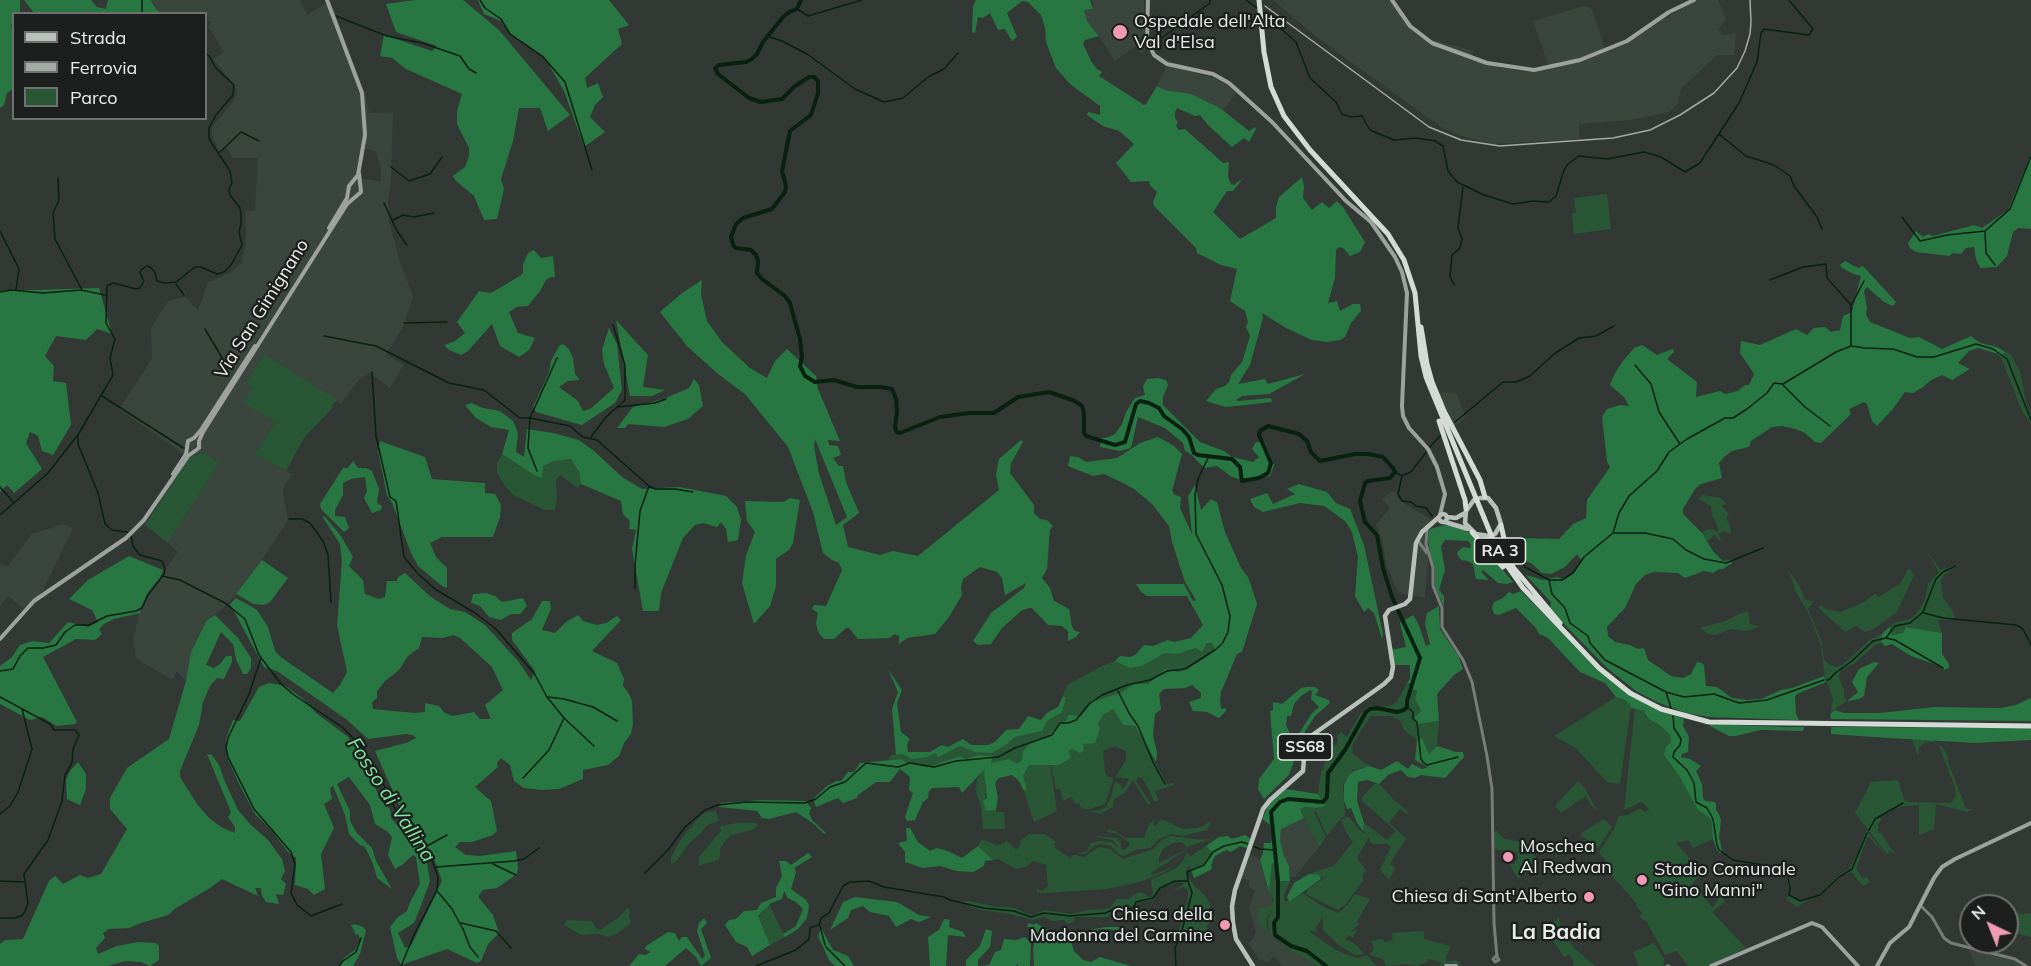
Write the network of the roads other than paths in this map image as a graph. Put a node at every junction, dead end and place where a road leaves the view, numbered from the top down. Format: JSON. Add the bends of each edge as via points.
{"nodes":[{"id":1,"x":327,"y":0,"type":"edge"},
{"id":2,"x":1147,"y":0,"type":"edge"},
{"id":3,"x":1261,"y":0,"type":"edge"},
{"id":4,"x":1392,"y":0,"type":"edge"},
{"id":5,"x":1693,"y":0,"type":"edge"},
{"id":6,"x":1263,"y":17,"type":"junction"},
{"id":7,"x":359,"y":173,"type":"junction"},
{"id":8,"x":353,"y":183,"type":"junction"},
{"id":9,"x":360,"y":185,"type":"junction"},
{"id":10,"x":349,"y":191,"type":"junction"},
{"id":11,"x":356,"y":196,"type":"junction"},
{"id":12,"x":1421,"y":327,"type":"junction"},
{"id":13,"x":1420,"y":347,"type":"junction"},
{"id":14,"x":194,"y":438,"type":"junction"},
{"id":15,"x":199,"y":441,"type":"junction"},
{"id":16,"x":187,"y":447,"type":"junction"},
{"id":17,"x":194,"y":451,"type":"junction"},
{"id":18,"x":1483,"y":498,"type":"joint"},
{"id":19,"x":1474,"y":500,"type":"dead end"},
{"id":20,"x":1466,"y":511,"type":"junction"},
{"id":21,"x":150,"y":513,"type":"junction"},
{"id":22,"x":1443,"y":518,"type":"junction"},
{"id":23,"x":1501,"y":525,"type":"junction"},
{"id":24,"x":1426,"y":530,"type":"junction"},
{"id":25,"x":1471,"y":531,"type":"junction"},
{"id":26,"x":1495,"y":534,"type":"dead end"},
{"id":27,"x":1489,"y":536,"type":"dead end"},
{"id":28,"x":1418,"y":541,"type":"junction"},
{"id":29,"x":1426,"y":544,"type":"junction"},
{"id":30,"x":1423,"y":549,"type":"junction"},
{"id":31,"x":1415,"y":551,"type":"junction"},
{"id":32,"x":1429,"y":554,"type":"junction"},
{"id":33,"x":1550,"y":616,"type":"junction"},
{"id":34,"x":1560,"y":623,"type":"junction"},
{"id":35,"x":0,"y":639,"type":"edge"},
{"id":36,"x":2031,"y":725,"type":"edge"},
{"id":37,"x":2031,"y":823,"type":"edge"},
{"id":38,"x":1920,"y":904,"type":"junction"},
{"id":39,"x":1495,"y":961,"type":"edge"},
{"id":40,"x":1252,"y":966,"type":"edge"},
{"id":41,"x":1446,"y":966,"type":"edge"},
{"id":42,"x":1456,"y":966,"type":"edge"},
{"id":43,"x":1711,"y":966,"type":"edge"},
{"id":44,"x":1858,"y":966,"type":"edge"},
{"id":45,"x":1877,"y":966,"type":"edge"},
{"id":46,"x":2026,"y":966,"type":"edge"}],
"edges":[{"from":1,"to":7,"type":"main road","via":[[363,101],[364,144]]},
{"from":2,"to":22,"type":"main road","via":[[1147,42],[1155,56],[1167,64],[1213,74],[1229,84],[1371,222],[1395,257],[1407,293],[1403,416],[1408,428],[1432,455],[1444,489]]},
{"from":3,"to":6,"type":"highway","number":"RA 3"},
{"from":4,"to":5,"type":"main road","via":[[1410,26],[1432,43],[1487,63],[1531,70],[1592,56],[1631,39]]},
{"from":6,"to":12,"type":"highway","number":"RA 3","via":[[1275,87],[1286,115],[1399,247],[1416,286]]},
{"from":6,"to":13,"type":"highway","number":"RA 3","via":[[1271,87],[1284,116],[1388,234],[1404,260],[1415,293]]},
{"from":7,"to":8,"type":"main road"},
{"from":7,"to":9,"type":"main road"},
{"from":8,"to":9,"type":"main road"},
{"from":8,"to":10,"type":"main road"},
{"from":9,"to":11,"type":"main road","via":[[361,192]]},
{"from":10,"to":11,"type":"main road"},
{"from":10,"to":14,"type":"main road","name":"Via San Gimignano"},
{"from":11,"to":15,"type":"main road","name":"Via San Gimignano","via":[[347,204]]},
{"from":12,"to":18,"type":"highway","via":[[1432,381],[1480,480]]},
{"from":12,"to":34,"type":"highway","number":"RA 3","via":[[1430,381],[1501,551],[1521,582]]},
{"from":13,"to":20,"type":"highway","via":[[1421,367]]},
{"from":13,"to":33,"type":"highway","number":"RA 3","via":[[1431,391],[1499,554],[1517,581]]},
{"from":14,"to":15,"type":"main road"},
{"from":14,"to":16,"type":"main road","name":"Via San Gimignano"},
{"from":15,"to":17,"type":"main road","name":"Via San Gimignano","via":[[199,448]]},
{"from":16,"to":17,"type":"main road"},
{"from":16,"to":21,"type":"main road","name":"Via San Gimignano"},
{"from":17,"to":21,"type":"main road","name":"Via San Gimignano"},
{"from":18,"to":23,"type":"main road","via":[[1494,505]]},
{"from":19,"to":20,"type":"main road"},
{"from":20,"to":22,"type":"main road","via":[[1457,518]]},
{"from":20,"to":25,"type":"main road","via":[[1465,521]]},
{"from":21,"to":35,"type":"main road","via":[[126,538],[34,601]]},
{"from":22,"to":24,"type":"main road","number":"SS68"},
{"from":22,"to":25,"type":"main road"},
{"from":23,"to":26,"type":"main road"},
{"from":23,"to":34,"type":"highway","via":[[1515,571]]},
{"from":24,"to":28,"type":"main road","number":"SS68"},
{"from":24,"to":29,"type":"street"},
{"from":24,"to":31,"type":"main road","number":"SS68","via":[[1417,540]]},
{"from":25,"to":27,"type":"main road"},
{"from":25,"to":33,"type":"highway"},
{"from":28,"to":29,"type":"street"},
{"from":28,"to":30,"type":"street"},
{"from":28,"to":31,"type":"main road","number":"SS68"},
{"from":29,"to":32,"type":"street"},
{"from":30,"to":31,"type":"street"},
{"from":30,"to":32,"type":"street"},
{"from":31,"to":40,"type":"main road","number":"SS68","via":[[1411,596],[1384,617],[1393,667],[1391,677],[1310,736],[1303,771],[1266,804],[1235,890],[1232,915],[1238,944]]},
{"from":32,"to":39,"type":"street","via":[[1442,627],[1470,678],[1487,756],[1493,793]]},
{"from":33,"to":36,"type":"highway","number":"RA 3","via":[[1621,687],[1661,709],[1690,718],[1724,723]]},
{"from":34,"to":36,"type":"highway","number":"RA 3","via":[[1601,667],[1628,688],[1661,706],[1696,717]]},
{"from":37,"to":38,"type":"main road","via":[[1947,863],[1935,875]]},
{"from":38,"to":45,"type":"main road","via":[[1908,928],[1890,943]]},
{"from":38,"to":46,"type":"street","via":[[1952,944],[2015,959]]},
{"from":41,"to":42,"type":"main road"},
{"from":43,"to":44,"type":"main road","via":[[1813,923],[1822,927]]}]}
